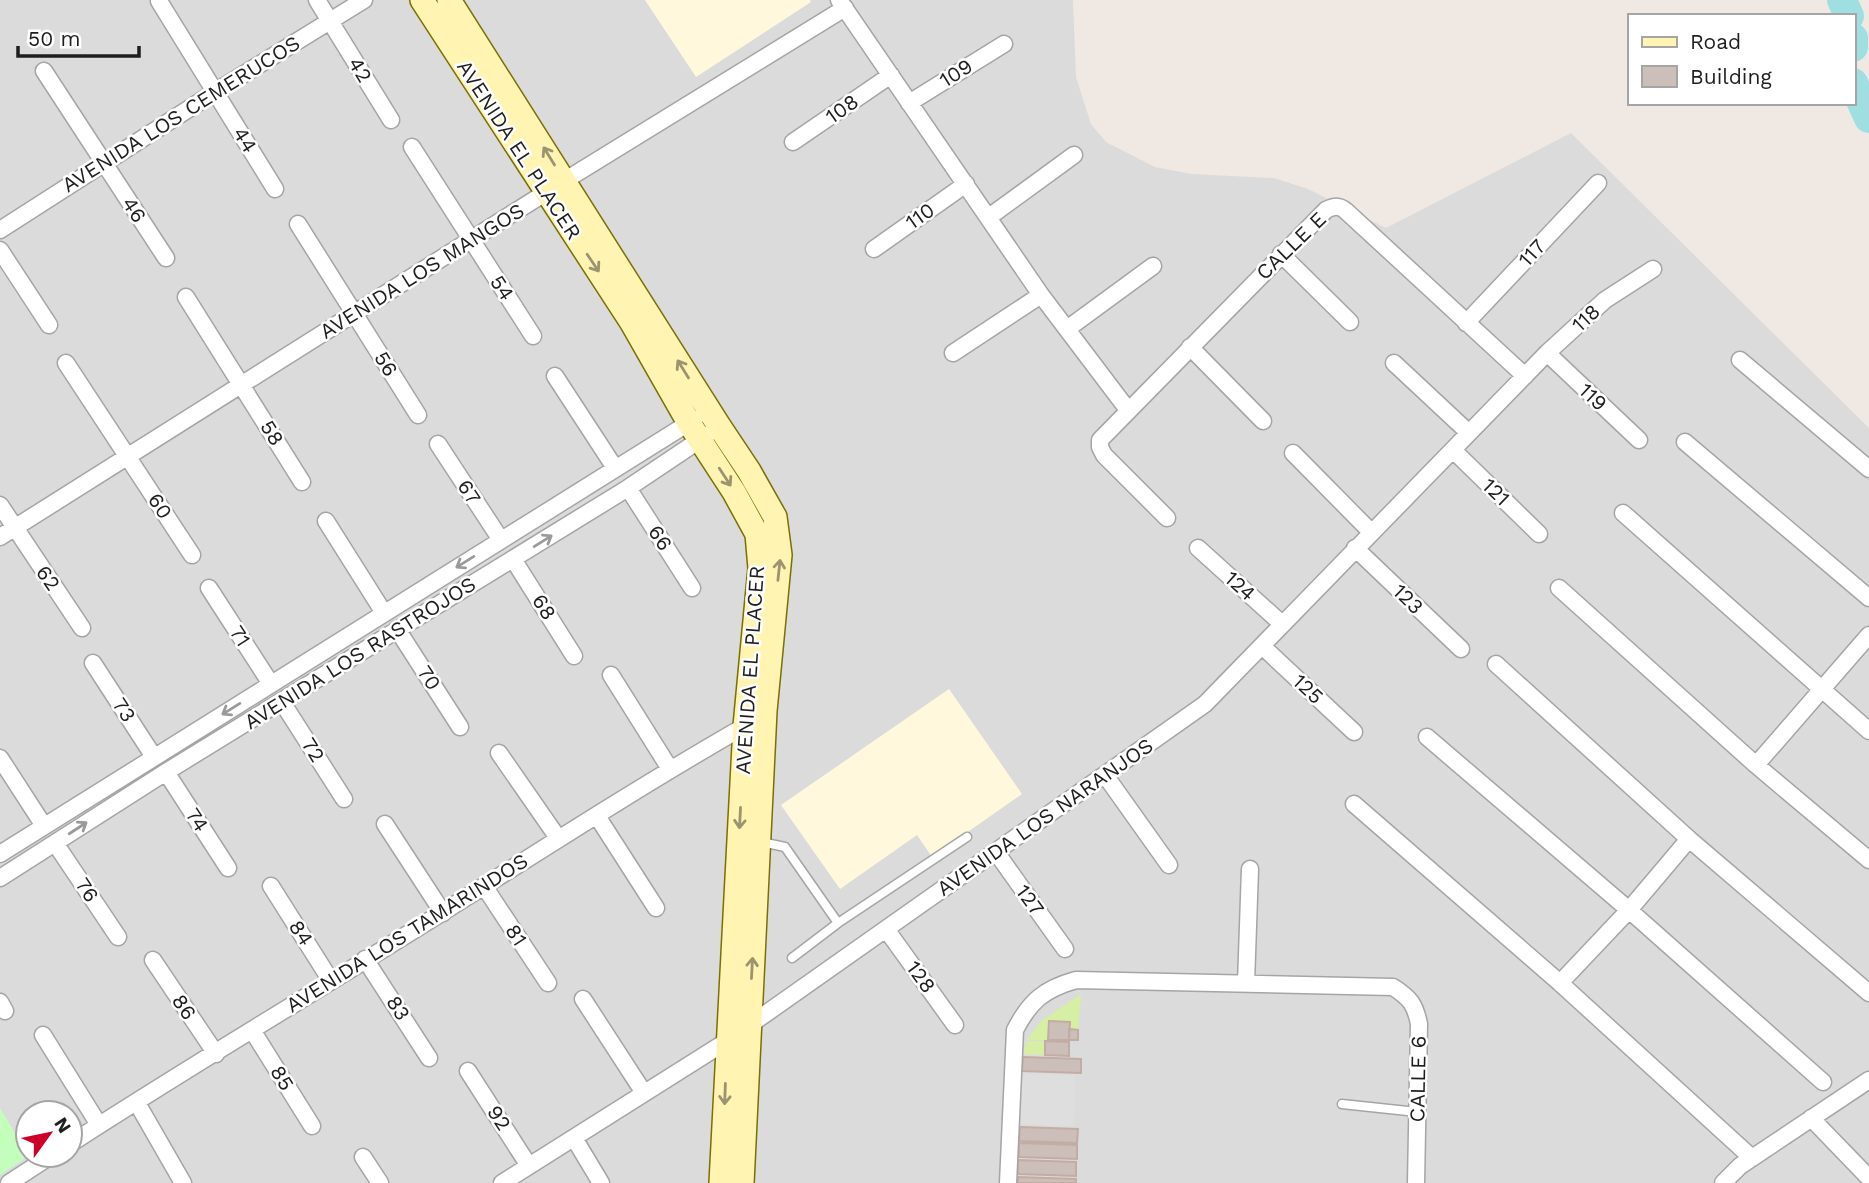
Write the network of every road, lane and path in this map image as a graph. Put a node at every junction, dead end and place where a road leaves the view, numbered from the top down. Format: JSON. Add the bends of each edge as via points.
{"nodes":[{"id":1,"x":317,"y":0,"type":"edge"},
{"id":2,"x":364,"y":0,"type":"edge"},
{"id":3,"x":422,"y":0,"type":"edge"},
{"id":4,"x":449,"y":0,"type":"edge"},
{"id":5,"x":159,"y":1,"type":"edge"},
{"id":6,"x":842,"y":4,"type":"edge"},
{"id":7,"x":330,"y":20,"type":"junction"},
{"id":8,"x":1004,"y":44,"type":"dead end"},
{"id":9,"x":44,"y":71,"type":"dead end"},
{"id":10,"x":891,"y":75,"type":"junction"},
{"id":11,"x":215,"y":92,"type":"junction"},
{"id":12,"x":909,"y":103,"type":"junction"},
{"id":13,"x":391,"y":120,"type":"dead end"},
{"id":14,"x":793,"y":142,"type":"dead end"},
{"id":15,"x":412,"y":147,"type":"dead end"},
{"id":16,"x":1074,"y":155,"type":"dead end"},
{"id":17,"x":103,"y":163,"type":"junction"},
{"id":18,"x":966,"y":184,"type":"junction"},
{"id":19,"x":1598,"y":184,"type":"dead end"},
{"id":20,"x":555,"y":187,"type":"junction"},
{"id":21,"x":275,"y":189,"type":"dead end"},
{"id":22,"x":989,"y":217,"type":"junction"},
{"id":23,"x":298,"y":224,"type":"dead end"},
{"id":24,"x":0,"y":230,"type":"edge"},
{"id":25,"x":471,"y":240,"type":"junction"},
{"id":26,"x":874,"y":248,"type":"dead end"},
{"id":27,"x":0,"y":250,"type":"edge"},
{"id":28,"x":1281,"y":254,"type":"junction"},
{"id":29,"x":166,"y":258,"type":"dead end"},
{"id":30,"x":1153,"y":266,"type":"dead end"},
{"id":31,"x":1653,"y":269,"type":"dead end"},
{"id":32,"x":1041,"y":295,"type":"junction"},
{"id":33,"x":186,"y":297,"type":"dead end"},
{"id":34,"x":355,"y":313,"type":"junction"},
{"id":35,"x":1350,"y":322,"type":"dead end"},
{"id":36,"x":1466,"y":323,"type":"junction"},
{"id":37,"x":49,"y":326,"type":"dead end"},
{"id":38,"x":1067,"y":329,"type":"junction"},
{"id":39,"x":533,"y":336,"type":"dead end"},
{"id":40,"x":1190,"y":347,"type":"junction"},
{"id":41,"x":953,"y":353,"type":"dead end"},
{"id":42,"x":1547,"y":353,"type":"junction"},
{"id":43,"x":1740,"y":360,"type":"dead end"},
{"id":44,"x":66,"y":363,"type":"dead end"},
{"id":45,"x":1394,"y":363,"type":"dead end"},
{"id":46,"x":555,"y":376,"type":"dead end"},
{"id":47,"x":1525,"y":376,"type":"junction"},
{"id":48,"x":241,"y":384,"type":"junction"},
{"id":49,"x":1128,"y":410,"type":"junction"},
{"id":50,"x":418,"y":415,"type":"dead end"},
{"id":51,"x":1263,"y":421,"type":"dead end"},
{"id":52,"x":704,"y":425,"type":"junction"},
{"id":53,"x":1469,"y":433,"type":"junction"},
{"id":54,"x":1639,"y":440,"type":"dead end"},
{"id":55,"x":1685,"y":442,"type":"dead end"},
{"id":56,"x":438,"y":444,"type":"dead end"},
{"id":57,"x":1453,"y":450,"type":"junction"},
{"id":58,"x":1293,"y":453,"type":"dead end"},
{"id":59,"x":128,"y":456,"type":"junction"},
{"id":60,"x":615,"y":468,"type":"junction"},
{"id":61,"x":1869,"y":469,"type":"edge"},
{"id":62,"x":302,"y":482,"type":"dead end"},
{"id":63,"x":628,"y":488,"type":"junction"},
{"id":64,"x":0,"y":505,"type":"edge"},
{"id":65,"x":1623,"y":513,"type":"dead end"},
{"id":66,"x":1167,"y":517,"type":"dead end"},
{"id":67,"x":326,"y":521,"type":"dead end"},
{"id":68,"x":7,"y":532,"type":"edge"},
{"id":69,"x":1371,"y":532,"type":"junction"},
{"id":70,"x":1539,"y":534,"type":"dead end"},
{"id":71,"x":500,"y":540,"type":"junction"},
{"id":72,"x":1198,"y":548,"type":"dead end"},
{"id":73,"x":1355,"y":548,"type":"junction"},
{"id":74,"x":192,"y":555,"type":"dead end"},
{"id":75,"x":513,"y":559,"type":"junction"},
{"id":76,"x":692,"y":587,"type":"dead end"},
{"id":77,"x":209,"y":588,"type":"dead end"},
{"id":78,"x":1559,"y":588,"type":"dead end"},
{"id":79,"x":1869,"y":598,"type":"edge"},
{"id":80,"x":384,"y":613,"type":"junction"},
{"id":81,"x":1282,"y":624,"type":"junction"},
{"id":82,"x":82,"y":628,"type":"dead end"},
{"id":83,"x":397,"y":629,"type":"junction"},
{"id":84,"x":1869,"y":635,"type":"edge"},
{"id":85,"x":1262,"y":646,"type":"junction"},
{"id":86,"x":1461,"y":649,"type":"dead end"},
{"id":87,"x":575,"y":656,"type":"dead end"},
{"id":88,"x":93,"y":663,"type":"dead end"},
{"id":89,"x":1496,"y":664,"type":"dead end"},
{"id":90,"x":611,"y":675,"type":"dead end"},
{"id":91,"x":271,"y":684,"type":"junction"},
{"id":92,"x":1821,"y":690,"type":"junction"},
{"id":93,"x":282,"y":702,"type":"junction"},
{"id":94,"x":745,"y":726,"type":"junction"},
{"id":95,"x":460,"y":727,"type":"dead end"},
{"id":96,"x":1869,"y":731,"type":"edge"},
{"id":97,"x":1354,"y":732,"type":"dead end"},
{"id":98,"x":1427,"y":737,"type":"dead end"},
{"id":99,"x":499,"y":753,"type":"dead end"},
{"id":100,"x":154,"y":757,"type":"junction"},
{"id":101,"x":0,"y":758,"type":"edge"},
{"id":102,"x":1756,"y":765,"type":"junction"},
{"id":103,"x":670,"y":769,"type":"junction"},
{"id":104,"x":166,"y":772,"type":"junction"},
{"id":105,"x":1105,"y":775,"type":"junction"},
{"id":106,"x":344,"y":799,"type":"dead end"},
{"id":107,"x":1354,"y":804,"type":"dead end"},
{"id":108,"x":597,"y":816,"type":"junction"},
{"id":109,"x":385,"y":824,"type":"dead end"},
{"id":110,"x":44,"y":826,"type":"junction"},
{"id":111,"x":967,"y":837,"type":"dead end"},
{"id":112,"x":558,"y":838,"type":"junction"},
{"id":113,"x":1689,"y":839,"type":"junction"},
{"id":114,"x":758,"y":842,"type":"junction"},
{"id":115,"x":55,"y":843,"type":"junction"},
{"id":116,"x":996,"y":852,"type":"junction"},
{"id":117,"x":0,"y":854,"type":"edge"},
{"id":118,"x":1869,"y":860,"type":"edge"},
{"id":119,"x":1169,"y":865,"type":"dead end"},
{"id":120,"x":228,"y":868,"type":"dead end"},
{"id":121,"x":1250,"y":869,"type":"dead end"},
{"id":122,"x":0,"y":878,"type":"edge"},
{"id":123,"x":271,"y":886,"type":"dead end"},
{"id":124,"x":484,"y":886,"type":"junction"},
{"id":125,"x":656,"y":908,"type":"dead end"},
{"id":126,"x":1629,"y":909,"type":"junction"},
{"id":127,"x":443,"y":913,"type":"junction"},
{"id":128,"x":838,"y":923,"type":"junction"},
{"id":129,"x":886,"y":929,"type":"junction"},
{"id":130,"x":118,"y":937,"type":"dead end"},
{"id":131,"x":1065,"y":949,"type":"dead end"},
{"id":132,"x":792,"y":958,"type":"dead end"},
{"id":133,"x":153,"y":960,"type":"dead end"},
{"id":134,"x":366,"y":960,"type":"junction"},
{"id":135,"x":331,"y":981,"type":"junction"},
{"id":136,"x":1245,"y":983,"type":"junction"},
{"id":137,"x":1560,"y":983,"type":"junction"},
{"id":138,"x":548,"y":984,"type":"dead end"},
{"id":139,"x":1869,"y":993,"type":"edge"},
{"id":140,"x":583,"y":999,"type":"dead end"},
{"id":141,"x":749,"y":1025,"type":"junction"},
{"id":142,"x":955,"y":1025,"type":"dead end"},
{"id":143,"x":252,"y":1030,"type":"junction"},
{"id":144,"x":43,"y":1035,"type":"dead end"},
{"id":145,"x":727,"y":1041,"type":"junction"},
{"id":146,"x":216,"y":1054,"type":"junction"},
{"id":147,"x":429,"y":1058,"type":"dead end"},
{"id":148,"x":468,"y":1071,"type":"dead end"},
{"id":149,"x":1869,"y":1080,"type":"edge"},
{"id":150,"x":1823,"y":1082,"type":"dead end"},
{"id":151,"x":644,"y":1093,"type":"junction"},
{"id":152,"x":137,"y":1103,"type":"junction"},
{"id":153,"x":1342,"y":1104,"type":"dead end"},
{"id":154,"x":1417,"y":1112,"type":"junction"},
{"id":155,"x":1811,"y":1118,"type":"junction"},
{"id":156,"x":99,"y":1125,"type":"junction"},
{"id":157,"x":312,"y":1126,"type":"dead end"},
{"id":158,"x":84,"y":1135,"type":"edge"},
{"id":159,"x":574,"y":1138,"type":"junction"},
{"id":160,"x":363,"y":1157,"type":"dead end"},
{"id":161,"x":1752,"y":1158,"type":"junction"},
{"id":162,"x":529,"y":1166,"type":"junction"},
{"id":163,"x":34,"y":1169,"type":"edge"},
{"id":164,"x":1869,"y":1178,"type":"edge"},
{"id":165,"x":19,"y":1180,"type":"edge"},
{"id":166,"x":183,"y":1183,"type":"edge"},
{"id":167,"x":380,"y":1183,"type":"edge"},
{"id":168,"x":502,"y":1183,"type":"edge"},
{"id":169,"x":601,"y":1183,"type":"edge"},
{"id":170,"x":720,"y":1183,"type":"edge"},
{"id":171,"x":742,"y":1183,"type":"edge"},
{"id":172,"x":1008,"y":1183,"type":"edge"},
{"id":173,"x":1416,"y":1183,"type":"edge"},
{"id":174,"x":1723,"y":1183,"type":"edge"}],
"edges":[{"from":1,"to":7,"type":"street","name":"42"},
{"from":2,"to":7,"type":"street","name":"AVENIDA LOS CEMERUCOS"},
{"from":3,"to":20,"type":"street","name":"AVENIDA EL PLACER"},
{"from":20,"to":4,"type":"street","name":"AVENIDA EL PLACER","one_way":true},
{"from":5,"to":11,"type":"street","name":"44"},
{"from":6,"to":10,"type":"street"},
{"from":6,"to":20,"type":"street","name":"AVENIDA LOS MANGOS"},
{"from":7,"to":11,"type":"street","name":"AVENIDA LOS CEMERUCOS"},
{"from":7,"to":13,"type":"street","name":"42"},
{"from":8,"to":12,"type":"street","name":"109"},
{"from":9,"to":17,"type":"street","name":"46"},
{"from":10,"to":12,"type":"street"},
{"from":10,"to":14,"type":"street","name":"108"},
{"from":11,"to":17,"type":"street","name":"AVENIDA LOS CEMERUCOS"},
{"from":11,"to":21,"type":"street","name":"44"},
{"from":12,"to":18,"type":"street"},
{"from":15,"to":25,"type":"street","name":"54"},
{"from":16,"to":22,"type":"street"},
{"from":17,"to":24,"type":"street","name":"AVENIDA LOS CEMERUCOS"},
{"from":17,"to":29,"type":"street","name":"46"},
{"from":18,"to":22,"type":"street"},
{"from":18,"to":26,"type":"street","name":"110"},
{"from":19,"to":36,"type":"street","name":"117"},
{"from":20,"to":25,"type":"street","name":"AVENIDA LOS MANGOS"},
{"from":20,"to":52,"type":"street","name":"AVENIDA EL PLACER"},
{"from":22,"to":32,"type":"street"},
{"from":23,"to":34,"type":"street","name":"56"},
{"from":25,"to":34,"type":"street","name":"AVENIDA LOS MANGOS"},
{"from":25,"to":39,"type":"street","name":"54"},
{"from":27,"to":37,"type":"street"},
{"from":28,"to":35,"type":"street"},
{"from":28,"to":36,"type":"street","name":"CALLE E","via":[[1326,210],[1341,206]]},
{"from":28,"to":40,"type":"street","name":"CALLE E"},
{"from":30,"to":38,"type":"street"},
{"from":31,"to":42,"type":"street","name":"118","via":[[1605,300]]},
{"from":32,"to":38,"type":"street"},
{"from":32,"to":41,"type":"street"},
{"from":33,"to":48,"type":"street","name":"58"},
{"from":34,"to":48,"type":"street","name":"AVENIDA LOS MANGOS"},
{"from":34,"to":50,"type":"street","name":"56"},
{"from":36,"to":47,"type":"street","name":"CALLE E"},
{"from":38,"to":49,"type":"street"},
{"from":40,"to":49,"type":"street","name":"CALLE E"},
{"from":40,"to":51,"type":"street"},
{"from":42,"to":47,"type":"street","name":"118"},
{"from":42,"to":54,"type":"street","name":"119"},
{"from":43,"to":61,"type":"street"},
{"from":44,"to":59,"type":"street","name":"60"},
{"from":45,"to":53,"type":"street"},
{"from":46,"to":60,"type":"street"},
{"from":47,"to":53,"type":"street","name":"AVENIDA LOS NARANJOS"},
{"from":48,"to":59,"type":"street","name":"AVENIDA LOS MANGOS"},
{"from":48,"to":62,"type":"street","name":"58"},
{"from":49,"to":66,"type":"street","name":"CALLE E","via":[[1100,440],[1100,447]]},
{"from":52,"to":60,"type":"street","name":"AVENIDA LOS RASTROJOS"},
{"from":52,"to":63,"type":"street","name":"AVENIDA LOS RASTROJOS"},
{"from":52,"to":94,"type":"street","name":"AVENIDA EL PLACER","one_way":true,"via":[[757,534],[760,568]]},
{"from":114,"to":52,"type":"street","name":"AVENIDA EL PLACER","one_way":true,"via":[[780,555],[775,517],[749,471]]},
{"from":53,"to":57,"type":"street","name":"AVENIDA LOS NARANJOS"},
{"from":55,"to":79,"type":"street"},
{"from":56,"to":71,"type":"street","name":"67"},
{"from":57,"to":69,"type":"street","name":"AVENIDA LOS NARANJOS"},
{"from":57,"to":70,"type":"street","name":"121"},
{"from":58,"to":69,"type":"street"},
{"from":59,"to":68,"type":"street","name":"AVENIDA LOS MANGOS"},
{"from":59,"to":74,"type":"street","name":"60"},
{"from":60,"to":71,"type":"street","name":"AVENIDA LOS RASTROJOS"},
{"from":75,"to":63,"type":"street","name":"AVENIDA LOS RASTROJOS","one_way":true},
{"from":63,"to":76,"type":"street","name":"66"},
{"from":64,"to":68,"type":"street","name":"62"},
{"from":65,"to":92,"type":"street"},
{"from":67,"to":80,"type":"street"},
{"from":68,"to":82,"type":"street","name":"62"},
{"from":69,"to":73,"type":"street","name":"AVENIDA LOS NARANJOS"},
{"from":71,"to":80,"type":"street","name":"AVENIDA LOS RASTROJOS","one_way":true},
{"from":72,"to":81,"type":"street","name":"124"},
{"from":73,"to":81,"type":"street","name":"AVENIDA LOS NARANJOS"},
{"from":73,"to":86,"type":"street","name":"123"},
{"from":75,"to":83,"type":"street","name":"AVENIDA LOS RASTROJOS"},
{"from":75,"to":87,"type":"street","name":"68"},
{"from":77,"to":91,"type":"street","name":"71"},
{"from":78,"to":102,"type":"street"},
{"from":80,"to":91,"type":"street","name":"AVENIDA LOS RASTROJOS"},
{"from":81,"to":85,"type":"street","name":"AVENIDA LOS NARANJOS"},
{"from":83,"to":93,"type":"street","name":"AVENIDA LOS RASTROJOS"},
{"from":83,"to":95,"type":"street","name":"70"},
{"from":84,"to":92,"type":"street"},
{"from":85,"to":97,"type":"street","name":"125"},
{"from":85,"to":105,"type":"street","name":"AVENIDA LOS NARANJOS","via":[[1205,704]]},
{"from":88,"to":100,"type":"street","name":"73"},
{"from":89,"to":113,"type":"street"},
{"from":90,"to":103,"type":"street"},
{"from":91,"to":100,"type":"street","name":"AVENIDA LOS RASTROJOS","one_way":true},
{"from":92,"to":96,"type":"street"},
{"from":92,"to":102,"type":"street"},
{"from":93,"to":104,"type":"street","name":"AVENIDA LOS RASTROJOS"},
{"from":93,"to":106,"type":"street","name":"72"},
{"from":94,"to":103,"type":"street","name":"AVENIDA LOS TAMARINDOS"},
{"from":94,"to":145,"type":"street","name":"AVENIDA EL PLACER","one_way":true},
{"from":98,"to":126,"type":"street"},
{"from":99,"to":112,"type":"street"},
{"from":100,"to":110,"type":"street","name":"AVENIDA LOS RASTROJOS"},
{"from":101,"to":110,"type":"street"},
{"from":102,"to":118,"type":"street"},
{"from":103,"to":108,"type":"street","name":"AVENIDA LOS TAMARINDOS"},
{"from":115,"to":104,"type":"street","name":"AVENIDA LOS RASTROJOS","one_way":true},
{"from":104,"to":120,"type":"street","name":"74"},
{"from":105,"to":116,"type":"street","name":"AVENIDA LOS NARANJOS"},
{"from":105,"to":119,"type":"street"},
{"from":107,"to":137,"type":"street"},
{"from":108,"to":112,"type":"street","name":"AVENIDA LOS TAMARINDOS"},
{"from":108,"to":125,"type":"street"},
{"from":109,"to":127,"type":"street"},
{"from":110,"to":117,"type":"street","name":"AVENIDA LOS RASTROJOS"},
{"from":111,"to":128,"type":"lane"},
{"from":112,"to":124,"type":"street","name":"AVENIDA LOS TAMARINDOS"},
{"from":113,"to":126,"type":"street"},
{"from":113,"to":139,"type":"street"},
{"from":114,"to":128,"type":"lane","via":[[785,847]]},
{"from":141,"to":114,"type":"street","name":"AVENIDA EL PLACER","one_way":true},
{"from":115,"to":122,"type":"street","name":"AVENIDA LOS RASTROJOS"},
{"from":115,"to":130,"type":"street","name":"76"},
{"from":116,"to":129,"type":"street","name":"AVENIDA LOS NARANJOS"},
{"from":116,"to":131,"type":"street","name":"127"},
{"from":121,"to":136,"type":"street"},
{"from":123,"to":135,"type":"street","name":"84"},
{"from":124,"to":127,"type":"street","name":"AVENIDA LOS TAMARINDOS"},
{"from":124,"to":138,"type":"street","name":"81"},
{"from":126,"to":137,"type":"street"},
{"from":126,"to":150,"type":"street"},
{"from":127,"to":134,"type":"street","name":"AVENIDA LOS TAMARINDOS"},
{"from":128,"to":132,"type":"lane"},
{"from":129,"to":141,"type":"street","name":"AVENIDA LOS NARANJOS"},
{"from":129,"to":142,"type":"street","name":"128"},
{"from":133,"to":146,"type":"street","name":"86"},
{"from":134,"to":135,"type":"street","name":"AVENIDA LOS TAMARINDOS"},
{"from":134,"to":147,"type":"street","name":"83"},
{"from":135,"to":143,"type":"street","name":"AVENIDA LOS TAMARINDOS"},
{"from":136,"to":154,"type":"street","name":"CALLE 6","via":[[1393,987],[1406,995],[1416,1007],[1419,1024]]},
{"from":136,"to":172,"type":"street","via":[[1076,980],[1045,992],[1015,1030]]},
{"from":137,"to":161,"type":"street"},
{"from":140,"to":151,"type":"street"},
{"from":141,"to":145,"type":"street","name":"AVENIDA LOS NARANJOS"},
{"from":141,"to":171,"type":"street","name":"AVENIDA EL PLACER"},
{"from":143,"to":146,"type":"street","name":"AVENIDA LOS TAMARINDOS"},
{"from":143,"to":157,"type":"street","name":"85"},
{"from":144,"to":156,"type":"street"},
{"from":145,"to":151,"type":"street","name":"AVENIDA LOS NARANJOS"},
{"from":145,"to":170,"type":"street","name":"AVENIDA EL PLACER","one_way":true},
{"from":146,"to":152,"type":"street","name":"AVENIDA LOS TAMARINDOS"},
{"from":148,"to":162,"type":"street","name":"92"},
{"from":149,"to":155,"type":"street"},
{"from":151,"to":159,"type":"street","name":"AVENIDA LOS NARANJOS"},
{"from":152,"to":156,"type":"street","name":"AVENIDA LOS TAMARINDOS"},
{"from":152,"to":166,"type":"street"},
{"from":153,"to":154,"type":"lane"},
{"from":154,"to":173,"type":"street","name":"CALLE 6"},
{"from":155,"to":161,"type":"street"},
{"from":155,"to":164,"type":"street"},
{"from":156,"to":158,"type":"street","name":"AVENIDA LOS TAMARINDOS"},
{"from":159,"to":162,"type":"street","name":"AVENIDA LOS NARANJOS"},
{"from":159,"to":169,"type":"street"},
{"from":160,"to":167,"type":"street"},
{"from":161,"to":174,"type":"street"},
{"from":162,"to":168,"type":"street","name":"AVENIDA LOS NARANJOS"},
{"from":163,"to":165,"type":"street"}]}
